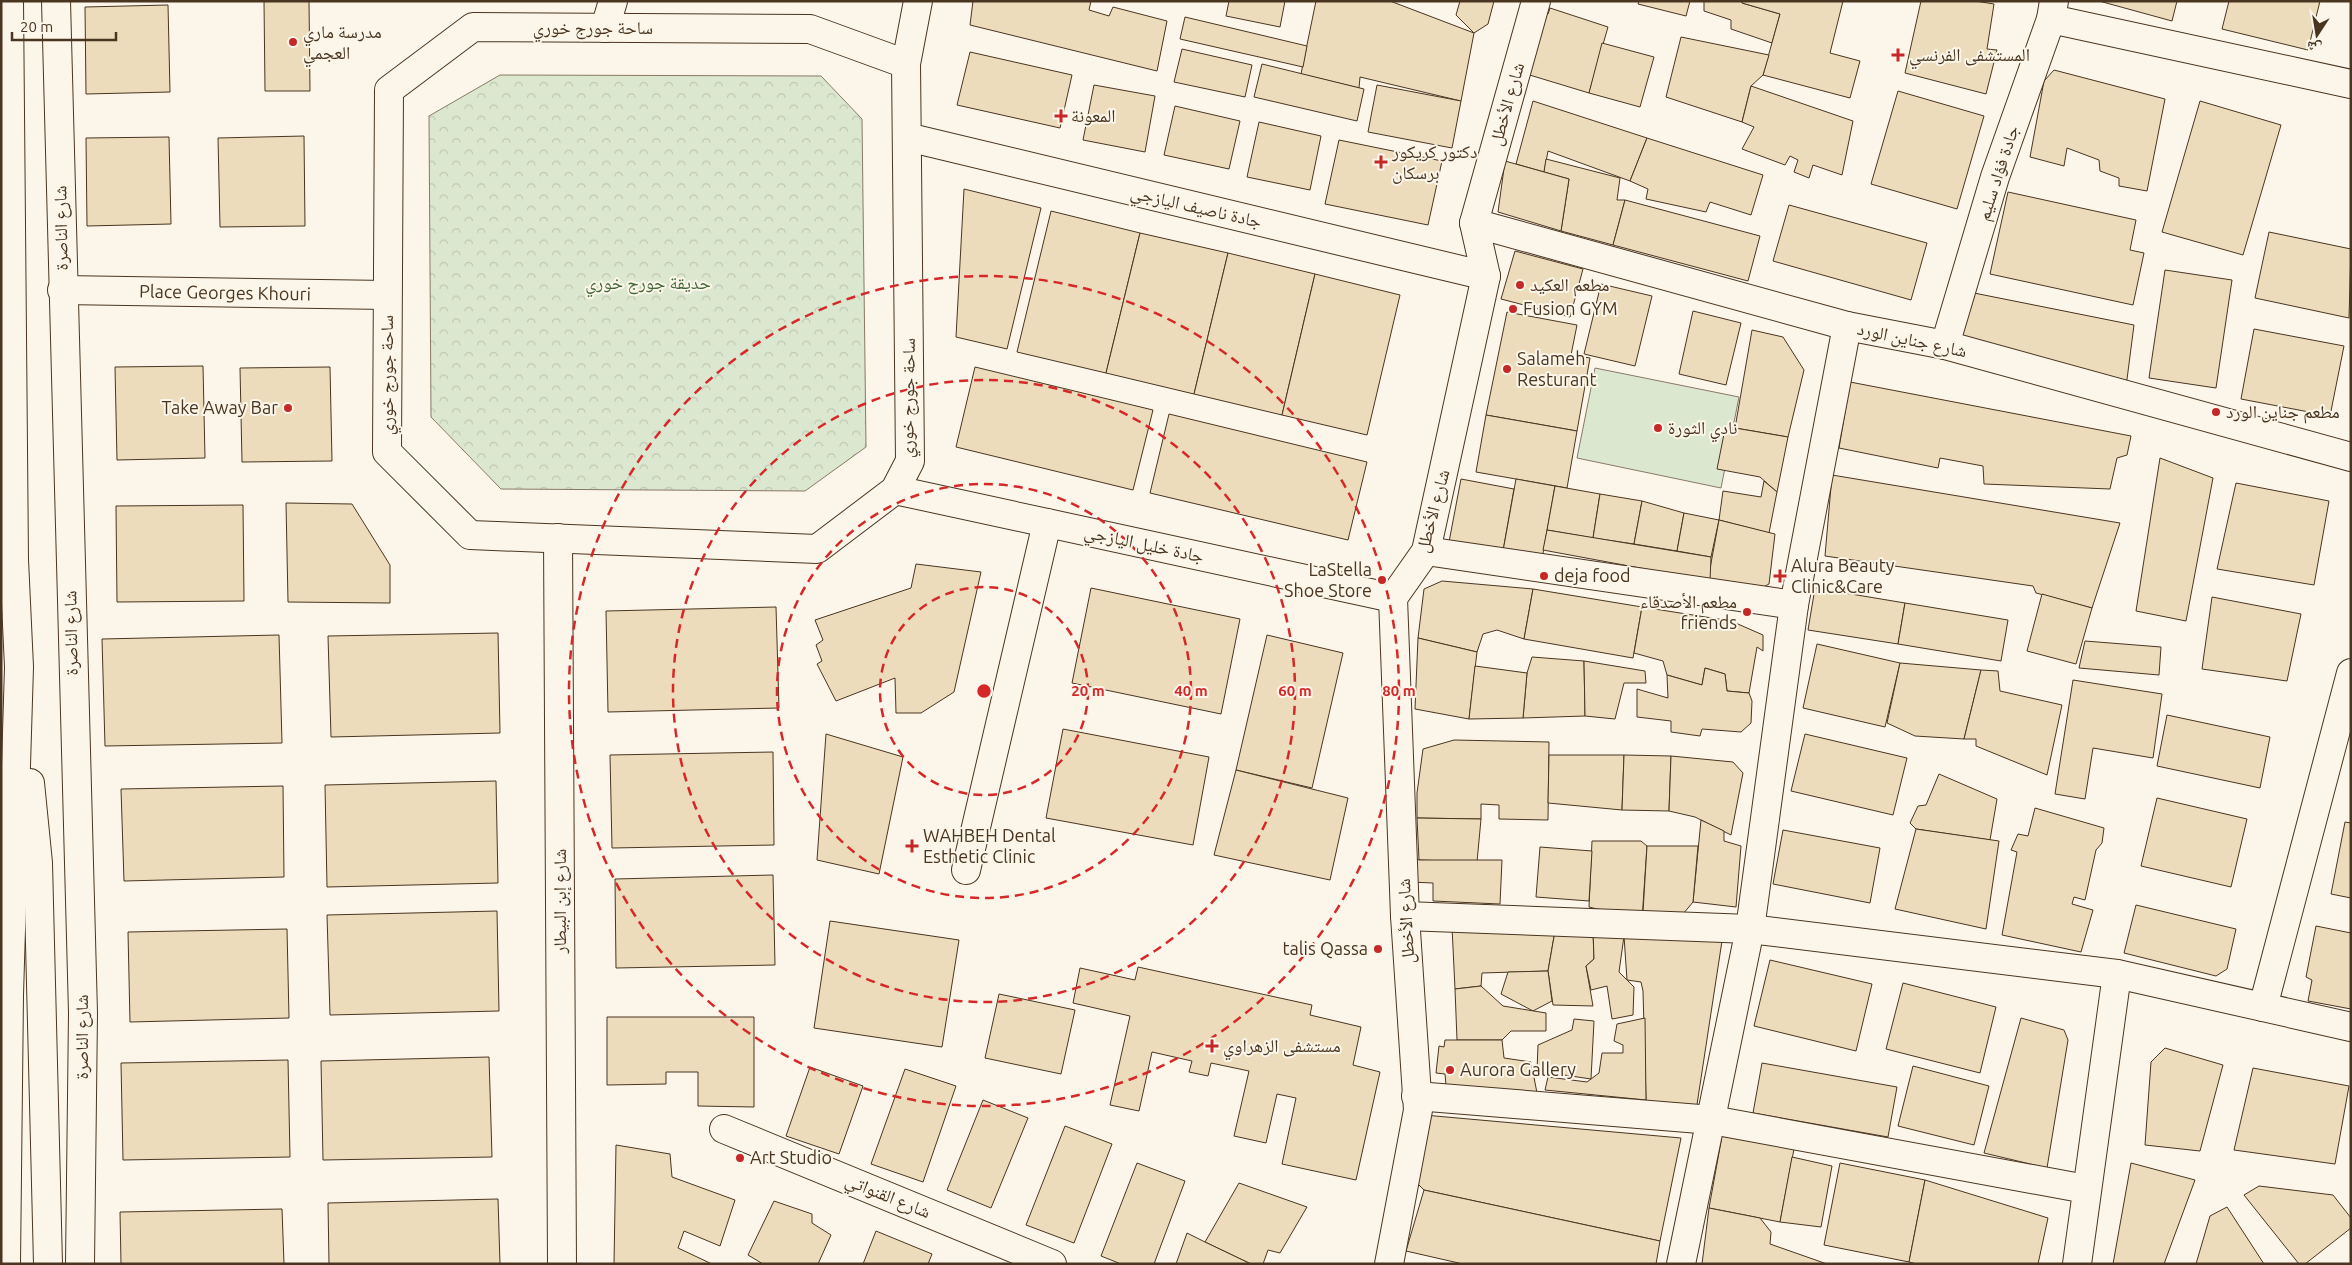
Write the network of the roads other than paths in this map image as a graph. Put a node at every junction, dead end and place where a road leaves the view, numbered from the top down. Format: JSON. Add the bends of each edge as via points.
{"nodes":[{"id":1,"x":9,"y":1,"type":"edge"},
{"id":2,"x":56,"y":1,"type":"edge"},
{"id":3,"x":613,"y":1,"type":"edge"},
{"id":4,"x":918,"y":1,"type":"edge"},
{"id":5,"x":1536,"y":1,"type":"edge"},
{"id":6,"x":2053,"y":10,"type":"edge"},
{"id":7,"x":605,"y":28,"type":"junction"},
{"id":8,"x":906,"y":64,"type":"junction"},
{"id":9,"x":2351,"y":84,"type":"edge"},
{"id":10,"x":907,"y":137,"type":"junction"},
{"id":11,"x":1474,"y":223,"type":"junction"},
{"id":12,"x":1486,"y":276,"type":"junction"},
{"id":13,"x":62,"y":290,"type":"junction"},
{"id":14,"x":388,"y":295,"type":"junction"},
{"id":15,"x":1847,"y":326,"type":"junction"},
{"id":16,"x":1945,"y":345,"type":"junction"},
{"id":17,"x":2351,"y":457,"type":"edge"},
{"id":18,"x":895,"y":490,"type":"junction"},
{"id":19,"x":1047,"y":523,"type":"junction"},
{"id":20,"x":558,"y":538,"type":"junction"},
{"id":21,"x":1426,"y":552,"type":"junction"},
{"id":22,"x":1394,"y":598,"type":"junction"},
{"id":23,"x":1794,"y":605,"type":"junction"},
{"id":24,"x":19,"y":667,"type":"junction"},
{"id":25,"x":2351,"y":673,"type":"edge"},
{"id":26,"x":966,"y":870,"type":"dead end"},
{"id":27,"x":1405,"y":916,"type":"junction"},
{"id":28,"x":1750,"y":928,"type":"junction"},
{"id":29,"x":2117,"y":974,"type":"junction"},
{"id":30,"x":2263,"y":1007,"type":"junction"},
{"id":31,"x":2351,"y":1027,"type":"edge"},
{"id":32,"x":1416,"y":1096,"type":"junction"},
{"id":33,"x":1712,"y":1120,"type":"junction"},
{"id":34,"x":724,"y":1129,"type":"dead end"},
{"id":35,"x":2086,"y":1189,"type":"junction"},
{"id":36,"x":6,"y":1264,"type":"edge"},
{"id":37,"x":48,"y":1264,"type":"edge"},
{"id":38,"x":80,"y":1264,"type":"edge"},
{"id":39,"x":562,"y":1264,"type":"edge"},
{"id":40,"x":1052,"y":1264,"type":"edge"},
{"id":41,"x":1389,"y":1264,"type":"edge"},
{"id":42,"x":1681,"y":1264,"type":"edge"},
{"id":43,"x":2077,"y":1264,"type":"edge"}],
"edges":[{"from":1,"to":24,"type":"street","via":[[14,560]]},
{"from":2,"to":13,"type":"street","name":"شارع الناصرة"},
{"from":3,"to":7,"type":"street"},
{"from":4,"to":8,"type":"street"},
{"from":5,"to":11,"type":"street","name":"شارع الأخطل"},
{"from":6,"to":9,"type":"street"},
{"from":6,"to":16,"type":"street","name":"جادة فؤاد سليم","via":[[1995,177]]},
{"from":7,"to":8,"type":"street","name":"ساحة جورج خوري","via":[[810,29]]},
{"from":7,"to":14,"type":"street","name":"ساحة جورج خوري","via":[[473,27],[389,90]]},
{"from":8,"to":10,"type":"street","name":"ساحة جورج خوري"},
{"from":10,"to":12,"type":"street","name":"جادة ناصيف اليازجي"},
{"from":10,"to":18,"type":"street","name":"ساحة جورج خوري","via":[[910,461]]},
{"from":11,"to":12,"type":"street","name":"شارع الأخطل"},
{"from":11,"to":15,"type":"street","name":"شارع جناين الورد"},
{"from":12,"to":21,"type":"street","name":"شارع الأخطل"},
{"from":13,"to":14,"type":"street","name":"Place Georges Khouri"},
{"from":13,"to":38,"type":"street","name":"شارع الناصرة","via":[[83,1013]]},
{"from":14,"to":20,"type":"street","name":"ساحة جورج خوري","via":[[387,452],[470,535]]},
{"from":15,"to":16,"type":"street","name":"شارع جناين الورد"},
{"from":15,"to":23,"type":"street"},
{"from":16,"to":17,"type":"street","name":"شارع جناين الورد"},
{"from":18,"to":19,"type":"street","name":"جادة خليل اليازجي"},
{"from":18,"to":20,"type":"street","name":"ساحة جورج خوري","via":[[817,549]]},
{"from":19,"to":22,"type":"street","name":"جادة خليل اليازجي"},
{"from":19,"to":26,"type":"street"},
{"from":20,"to":39,"type":"street","name":"شارع إبن البيطار"},
{"from":21,"to":22,"type":"street","name":"شارع الأخطل"},
{"from":21,"to":23,"type":"street"},
{"from":22,"to":27,"type":"street","name":"شارع الأخطل"},
{"from":23,"to":28,"type":"street"},
{"from":24,"to":36,"type":"street","via":[[9,995]]},
{"from":24,"to":37,"type":"street","via":[[38,863]]},
{"from":25,"to":30,"type":"street"},
{"from":27,"to":28,"type":"street"},
{"from":27,"to":32,"type":"street","name":"شارع الأخطل"},
{"from":28,"to":29,"type":"street"},
{"from":28,"to":33,"type":"street"},
{"from":29,"to":30,"type":"street"},
{"from":29,"to":35,"type":"street"},
{"from":30,"to":31,"type":"street"},
{"from":32,"to":33,"type":"street"},
{"from":32,"to":41,"type":"street","name":"شارع الأخطل","via":[[1418,1110],[1410,1162],[1397,1210]]},
{"from":33,"to":35,"type":"street"},
{"from":33,"to":42,"type":"street"},
{"from":34,"to":40,"type":"street","name":"شارع القنواتي"},
{"from":35,"to":43,"type":"street"}]}
